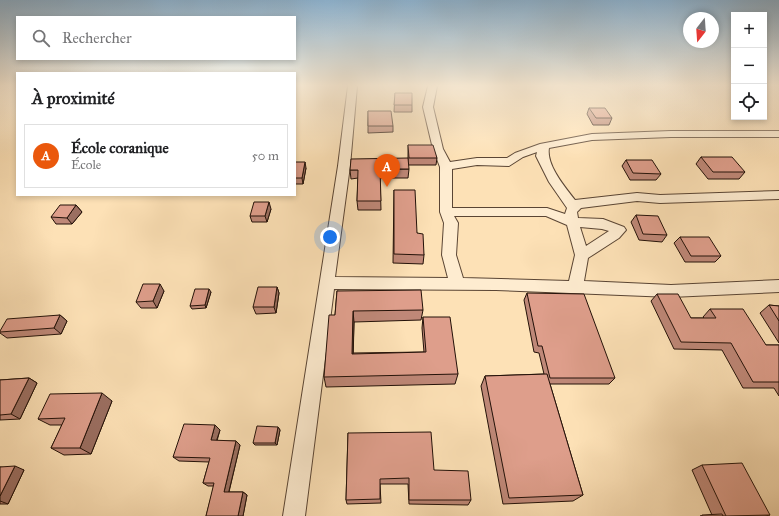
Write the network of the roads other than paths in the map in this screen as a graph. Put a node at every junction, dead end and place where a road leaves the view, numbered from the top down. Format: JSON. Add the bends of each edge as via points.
{"nodes":[{"id":1,"x":350,"y":110,"type":"edge"},
{"id":2,"x":429,"y":110,"type":"edge"},
{"id":3,"x":779,"y":134,"type":"edge"},
{"id":4,"x":544,"y":146,"type":"junction"},
{"id":5,"x":446,"y":167,"type":"junction"},
{"id":6,"x":779,"y":195,"type":"edge"},
{"id":7,"x":574,"y":208,"type":"junction"},
{"id":8,"x":446,"y":212,"type":"junction"},
{"id":9,"x":573,"y":222,"type":"junction"},
{"id":10,"x":582,"y":255,"type":"junction"},
{"id":11,"x":328,"y":283,"type":"junction"},
{"id":12,"x":457,"y":284,"type":"junction"},
{"id":13,"x":779,"y":286,"type":"edge"},
{"id":14,"x":575,"y":287,"type":"junction"},
{"id":15,"x":294,"y":516,"type":"edge"}],
"edges":[{"from":1,"to":11,"type":"street"},
{"from":2,"to":5,"type":"street","via":[[438,149]]},
{"from":3,"to":4,"type":"street","via":[[600,137]]},
{"from":4,"to":5,"type":"street","via":[[519,155],[509,162],[493,160]]},
{"from":4,"to":7,"type":"street","via":[[542,156],[545,163]]},
{"from":5,"to":8,"type":"street"},
{"from":6,"to":7,"type":"street","via":[[660,199],[638,197],[577,204]]},
{"from":7,"to":9,"type":"street","via":[[571,212]]},
{"from":8,"to":9,"type":"street","via":[[547,212]]},
{"from":8,"to":12,"type":"street","via":[[451,223],[449,255]]},
{"from":9,"to":10,"type":"street"},
{"from":9,"to":10,"type":"street","via":[[603,224],[619,230]]},
{"from":10,"to":14,"type":"street"},
{"from":11,"to":12,"type":"street"},
{"from":11,"to":15,"type":"street"},
{"from":12,"to":14,"type":"street"},
{"from":13,"to":14,"type":"street","via":[[671,291]]}]}
